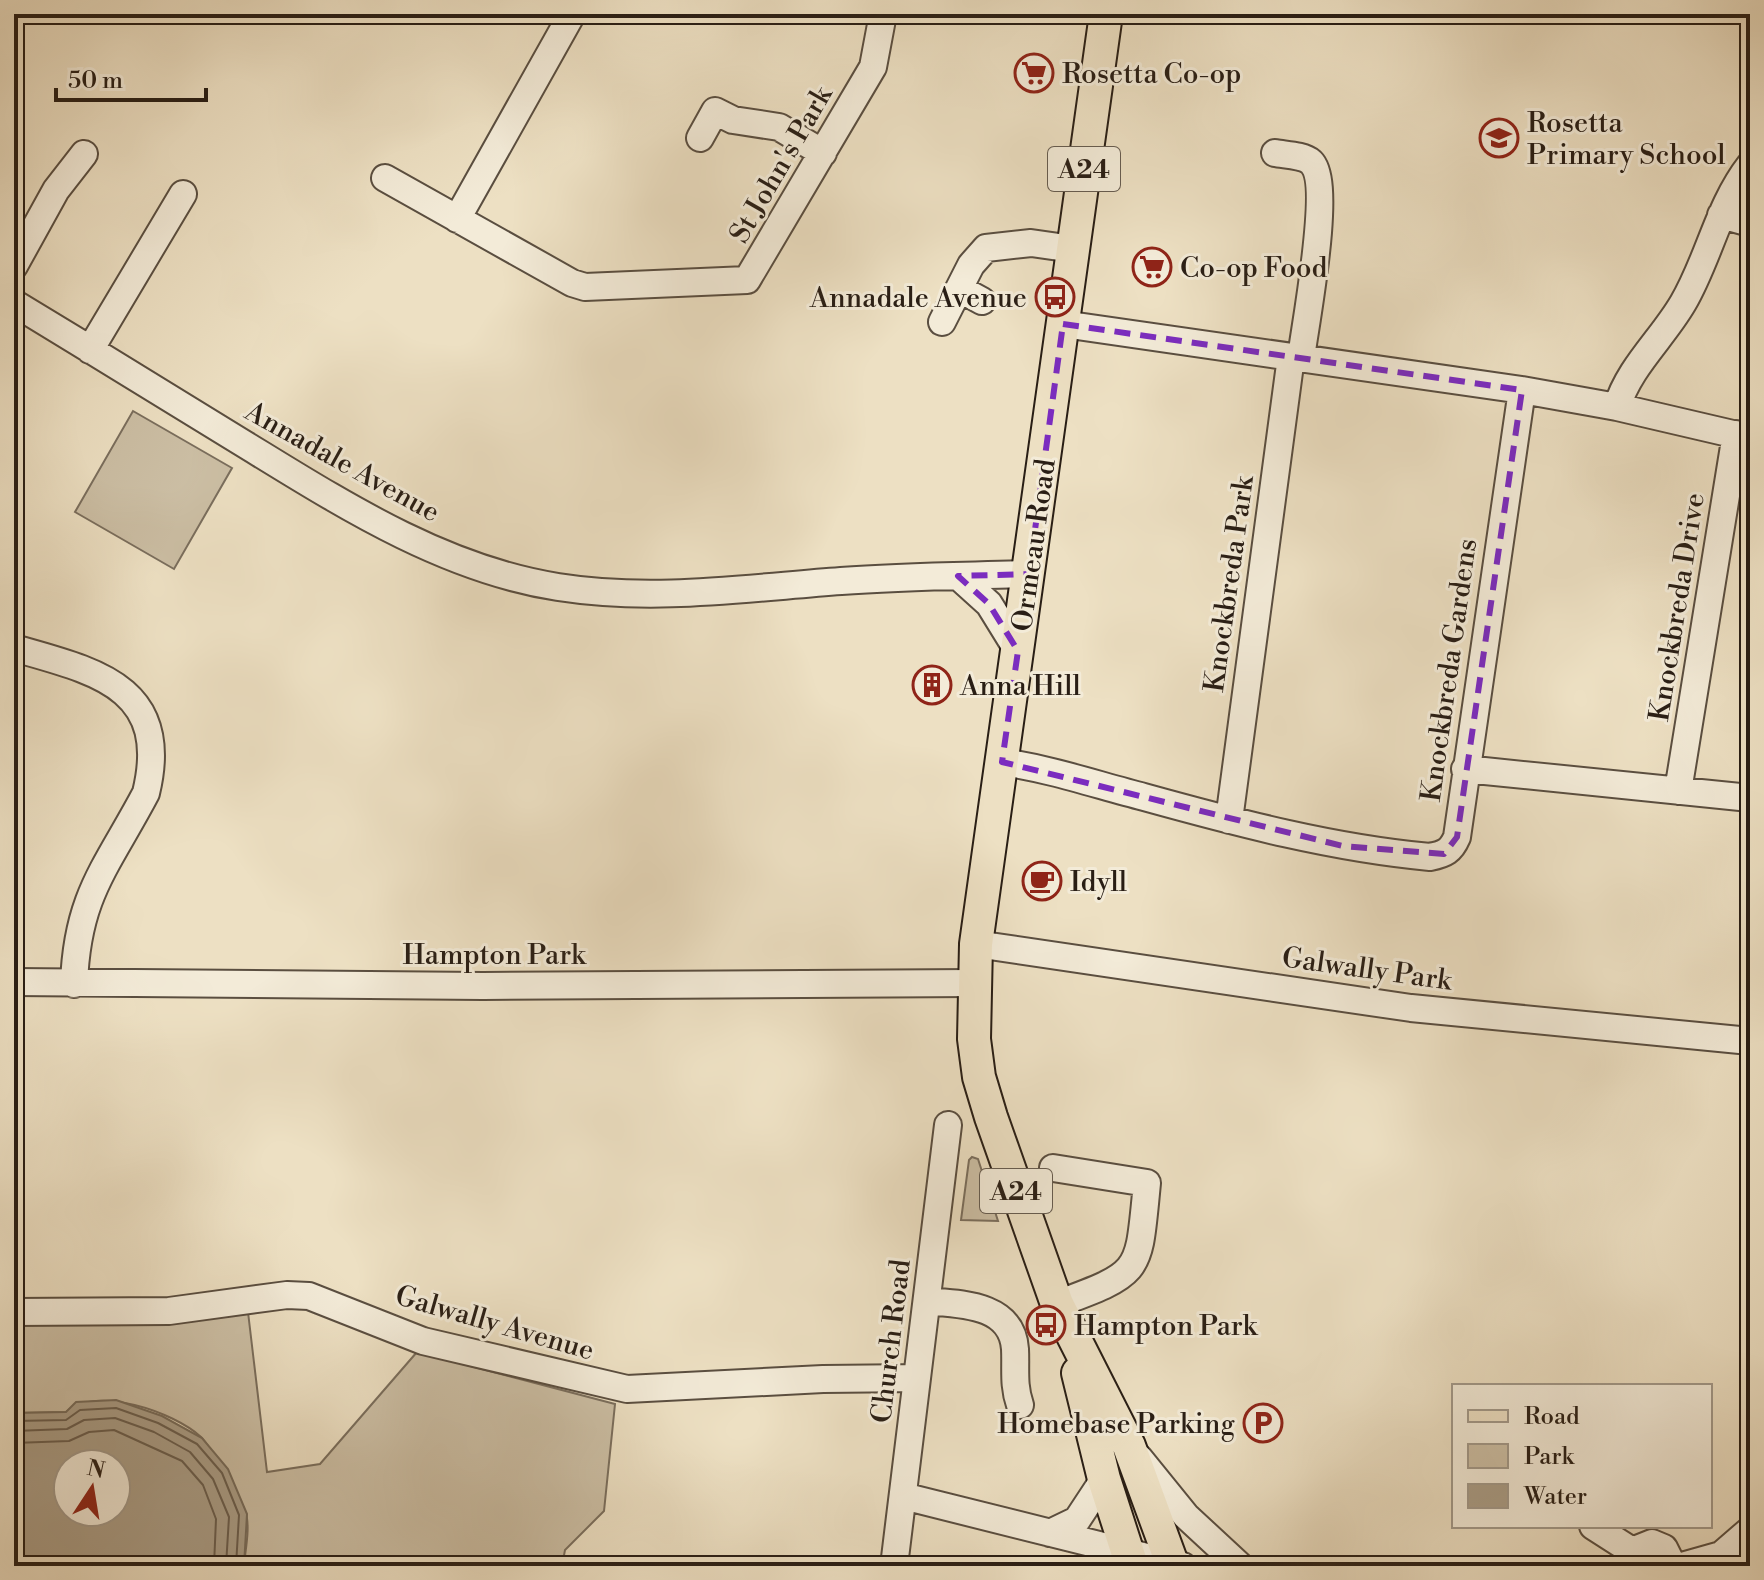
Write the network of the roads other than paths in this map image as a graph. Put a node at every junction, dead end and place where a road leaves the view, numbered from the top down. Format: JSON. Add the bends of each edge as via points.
{"nodes":[{"id":1,"x":572,"y":14,"type":"edge"},
{"id":2,"x":883,"y":14,"type":"edge"},
{"id":3,"x":1106,"y":14,"type":"edge"},
{"id":4,"x":700,"y":138,"type":"dead end"},
{"id":5,"x":823,"y":153,"type":"junction"},
{"id":6,"x":1275,"y":153,"type":"dead end"},
{"id":7,"x":84,"y":154,"type":"dead end"},
{"id":8,"x":1750,"y":165,"type":"edge"},
{"id":9,"x":385,"y":178,"type":"dead end"},
{"id":10,"x":183,"y":194,"type":"dead end"},
{"id":11,"x":1721,"y":215,"type":"junction"},
{"id":12,"x":457,"y":219,"type":"junction"},
{"id":13,"x":1750,"y":223,"type":"edge"},
{"id":14,"x":1073,"y":249,"type":"junction"},
{"id":15,"x":14,"y":266,"type":"edge"},
{"id":16,"x":14,"y":303,"type":"edge"},
{"id":17,"x":942,"y":322,"type":"dead end"},
{"id":18,"x":1063,"y":324,"type":"junction"},
{"id":19,"x":90,"y":350,"type":"junction"},
{"id":20,"x":1296,"y":357,"type":"junction"},
{"id":21,"x":1522,"y":390,"type":"junction"},
{"id":22,"x":1617,"y":407,"type":"junction"},
{"id":23,"x":1743,"y":436,"type":"edge"},
{"id":24,"x":1029,"y":574,"type":"junction"},
{"id":25,"x":958,"y":576,"type":"junction"},
{"id":26,"x":14,"y":648,"type":"edge"},
{"id":27,"x":1018,"y":651,"type":"junction"},
{"id":28,"x":1002,"y":762,"type":"junction"},
{"id":29,"x":1465,"y":769,"type":"junction"},
{"id":30,"x":1678,"y":791,"type":"junction"},
{"id":31,"x":1750,"y":798,"type":"edge"},
{"id":32,"x":1229,"y":820,"type":"junction"},
{"id":33,"x":976,"y":944,"type":"junction"},
{"id":34,"x":14,"y":982,"type":"edge"},
{"id":35,"x":974,"y":983,"type":"junction"},
{"id":36,"x":74,"y":984,"type":"junction"},
{"id":37,"x":1750,"y":1041,"type":"edge"},
{"id":38,"x":948,"y":1125,"type":"dead end"},
{"id":39,"x":1053,"y":1168,"type":"dead end"},
{"id":40,"x":927,"y":1301,"type":"junction"},
{"id":41,"x":14,"y":1312,"type":"edge"},
{"id":42,"x":1061,"y":1312,"type":"junction"},
{"id":43,"x":917,"y":1378,"type":"junction"},
{"id":44,"x":1100,"y":1387,"type":"junction"},
{"id":45,"x":1020,"y":1405,"type":"dead end"},
{"id":46,"x":1129,"y":1446,"type":"junction"},
{"id":47,"x":1104,"y":1479,"type":"junction"},
{"id":48,"x":903,"y":1496,"type":"junction"},
{"id":49,"x":1595,"y":1528,"type":"edge"},
{"id":50,"x":1750,"y":1530,"type":"edge"},
{"id":51,"x":1050,"y":1533,"type":"junction"},
{"id":52,"x":1629,"y":1558,"type":"edge"},
{"id":53,"x":1130,"y":1560,"type":"edge"},
{"id":54,"x":1175,"y":1565,"type":"edge"},
{"id":55,"x":894,"y":1566,"type":"edge"},
{"id":56,"x":1240,"y":1566,"type":"edge"},
{"id":57,"x":1673,"y":1566,"type":"edge"},
{"id":58,"x":1682,"y":1566,"type":"edge"}],
"edges":[{"from":1,"to":12,"type":"street"},
{"from":2,"to":5,"type":"street","name":"St John's Park","via":[[873,67]]},
{"from":3,"to":14,"type":"main road","name":"Ormeau Road","number":"A24"},
{"from":4,"to":5,"type":"street","via":[[715,111],[733,120],[779,127]]},
{"from":5,"to":12,"type":"street","name":"St John's Park","via":[[753,273],[739,282],[585,287]]},
{"from":6,"to":20,"type":"street","name":"Knockbreda Park","via":[[1312,162],[1317,173],[1318,237]]},
{"from":7,"to":15,"type":"street","via":[[56,190]]},
{"from":8,"to":11,"type":"street"},
{"from":9,"to":12,"type":"street","name":"St John's Park"},
{"from":10,"to":19,"type":"street"},
{"from":11,"to":13,"type":"street"},
{"from":11,"to":22,"type":"street","via":[[1683,303],[1625,384]]},
{"from":14,"to":17,"type":"street","via":[[1031,243],[986,248],[978,253],[971,295]]},
{"from":14,"to":18,"type":"main road","name":"Ormeau Road","number":"A24"},
{"from":16,"to":19,"type":"street","name":"Annadale Avenue"},
{"from":18,"to":20,"type":"street"},
{"from":18,"to":24,"type":"main road","name":"Ormeau Road","number":"A24"},
{"from":19,"to":25,"type":"street","name":"Annadale Avenue","via":[[343,504],[500,573],[599,592],[685,595]]},
{"from":20,"to":21,"type":"street"},
{"from":20,"to":32,"type":"street","name":"Knockbreda Park"},
{"from":21,"to":22,"type":"street"},
{"from":21,"to":29,"type":"street","name":"Knockbreda Gardens"},
{"from":22,"to":23,"type":"street"},
{"from":23,"to":30,"type":"street","name":"Knockbreda Drive"},
{"from":24,"to":25,"type":"street","name":"Annadale Avenue"},
{"from":24,"to":27,"type":"main road","name":"Ormeau Road","number":"A24"},
{"from":25,"to":27,"type":"street","via":[[989,604]]},
{"from":26,"to":36,"type":"street","via":[[112,680],[129,695],[147,734],[146,793],[88,895]]},
{"from":27,"to":28,"type":"main road","name":"Ormeau Road","number":"A24"},
{"from":28,"to":32,"type":"street"},
{"from":28,"to":33,"type":"main road","name":"Ormeau Road","number":"A24"},
{"from":29,"to":30,"type":"street"},
{"from":29,"to":32,"type":"street","name":"Knockbreda Gardens","via":[[1457,837],[1444,854],[1430,857],[1343,846]]},
{"from":30,"to":31,"type":"street"},
{"from":33,"to":35,"type":"main road","name":"Ormeau Road","number":"A24"},
{"from":33,"to":37,"type":"street","name":"Galwally Park","via":[[1411,1008]]},
{"from":34,"to":36,"type":"street","name":"Hampton Park"},
{"from":35,"to":36,"type":"street","name":"Hampton Park"},
{"from":35,"to":42,"type":"main road","name":"Ormeau Road","number":"A24","via":[[979,1077]]},
{"from":38,"to":40,"type":"street","name":"Church Road"},
{"from":39,"to":42,"type":"street","via":[[1147,1183],[1141,1240],[1132,1267]]},
{"from":40,"to":43,"type":"street","name":"Church Road"},
{"from":40,"to":45,"type":"street","via":[[979,1307],[1003,1321],[1014,1341]]},
{"from":41,"to":43,"type":"street","name":"Galwally Avenue","via":[[169,1311],[309,1296],[423,1341],[627,1389]]},
{"from":42,"to":44,"type":"main road","number":"A24"},
{"from":42,"to":47,"type":"main road","number":"A24"},
{"from":43,"to":48,"type":"street","name":"Church Road"},
{"from":44,"to":46,"type":"main road","number":"A24"},
{"from":44,"to":53,"type":"main road","via":[[1135,1516]]},
{"from":46,"to":54,"type":"main road","number":"A24"},
{"from":46,"to":56,"type":"street","via":[[1186,1516]]},
{"from":47,"to":51,"type":"street","via":[[1077,1520]]},
{"from":47,"to":53,"type":"main road","number":"A24"},
{"from":48,"to":51,"type":"street"},
{"from":48,"to":55,"type":"street","name":"Church Road"},
{"from":49,"to":52,"type":"street"},
{"from":50,"to":58,"type":"street","via":[[1721,1555]]},
{"from":51,"to":53,"type":"street"},
{"from":52,"to":57,"type":"street","via":[[1644,1544],[1658,1545]]},
{"from":53,"to":54,"type":"street"}]}
